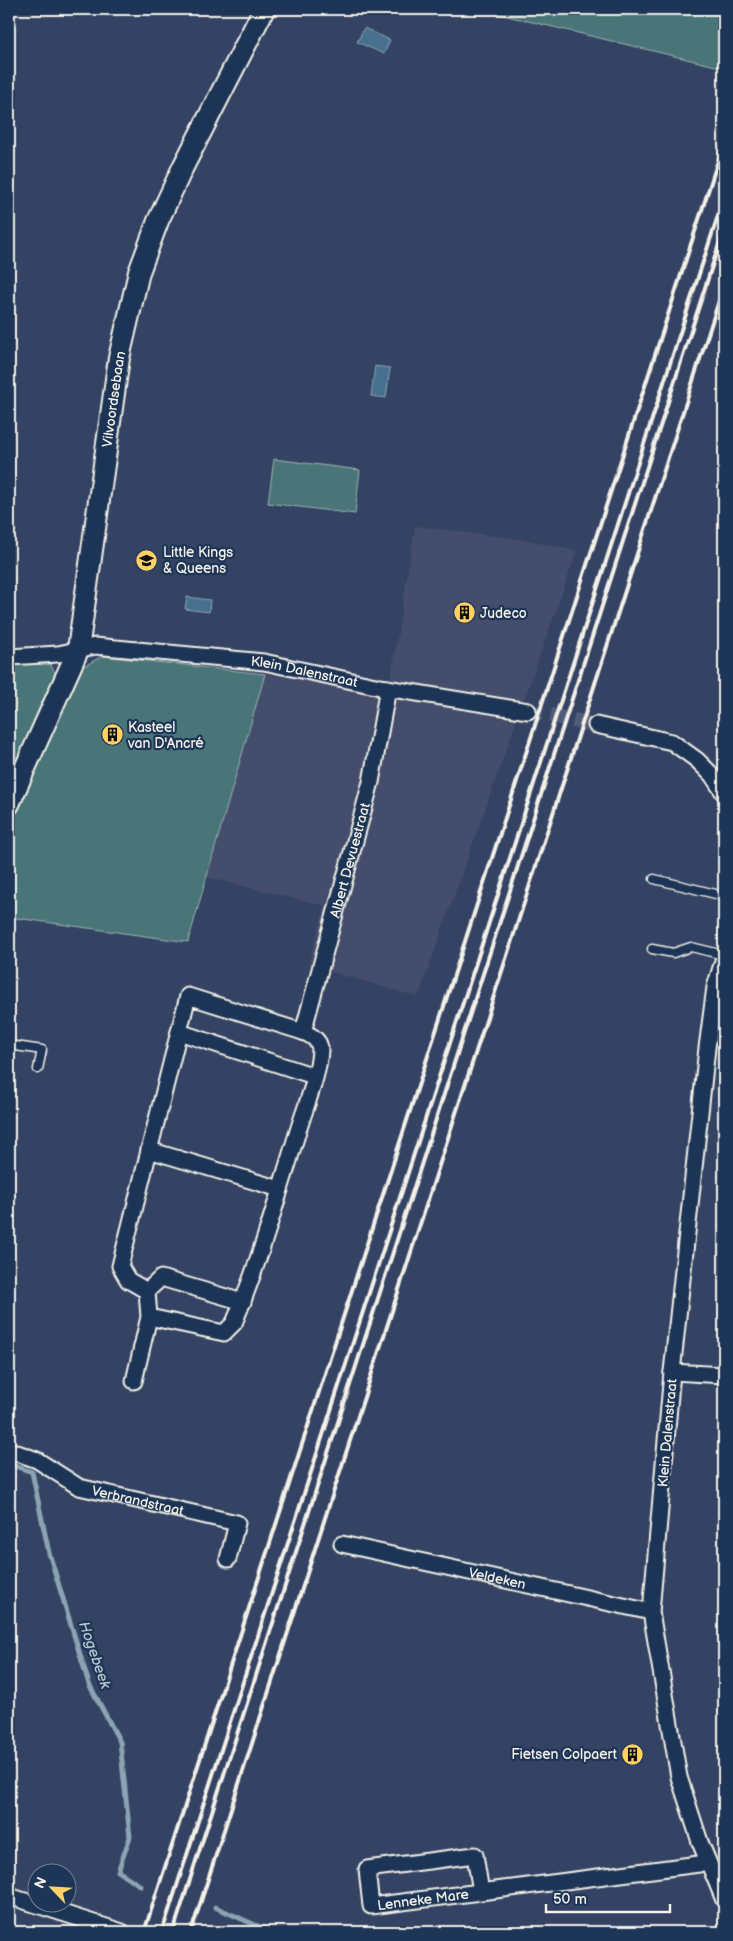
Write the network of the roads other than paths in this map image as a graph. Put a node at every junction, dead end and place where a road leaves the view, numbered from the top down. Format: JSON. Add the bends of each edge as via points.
{"nodes":[{"id":1,"x":264,"y":9,"type":"edge"},
{"id":2,"x":78,"y":650,"type":"junction"},
{"id":3,"x":9,"y":657,"type":"edge"},
{"id":4,"x":388,"y":688,"type":"junction"},
{"id":5,"x":528,"y":711,"type":"tunnel mouth"},
{"id":6,"x":596,"y":725,"type":"tunnel mouth"},
{"id":7,"x":724,"y":793,"type":"edge"},
{"id":8,"x":9,"y":804,"type":"edge"},
{"id":9,"x":654,"y":879,"type":"dead end"},
{"id":10,"x":724,"y":896,"type":"edge"},
{"id":11,"x":652,"y":949,"type":"dead end"},
{"id":12,"x":724,"y":957,"type":"edge"},
{"id":13,"x":179,"y":1032,"type":"junction"},
{"id":14,"x":303,"y":1032,"type":"junction"},
{"id":15,"x":9,"y":1045,"type":"edge"},
{"id":16,"x":38,"y":1069,"type":"dead end"},
{"id":17,"x":314,"y":1076,"type":"junction"},
{"id":18,"x":149,"y":1150,"type":"junction"},
{"id":19,"x":280,"y":1189,"type":"junction"},
{"id":20,"x":147,"y":1291,"type":"junction"},
{"id":21,"x":243,"y":1302,"type":"junction"},
{"id":22,"x":149,"y":1317,"type":"junction"},
{"id":23,"x":672,"y":1372,"type":"junction"},
{"id":24,"x":724,"y":1375,"type":"edge"},
{"id":25,"x":134,"y":1381,"type":"dead end"},
{"id":26,"x":9,"y":1450,"type":"edge"},
{"id":27,"x":342,"y":1544,"type":"dead end"},
{"id":28,"x":228,"y":1559,"type":"dead end"},
{"id":29,"x":651,"y":1612,"type":"junction"},
{"id":30,"x":707,"y":1860,"type":"junction"},
{"id":31,"x":481,"y":1892,"type":"junction"},
{"id":32,"x":9,"y":1896,"type":"edge"},
{"id":33,"x":724,"y":1900,"type":"edge"},
{"id":34,"x":122,"y":1932,"type":"edge"}],
"edges":[{"from":1,"to":2,"type":"street","name":"Vilvoordsebaan","via":[[179,176],[139,272],[119,358]]},
{"from":2,"to":3,"type":"street","name":"Klein Dalenstraat"},
{"from":2,"to":4,"type":"street","name":"Klein Dalenstraat","via":[[94,646],[264,662]]},
{"from":2,"to":8,"type":"street","name":"Vilvoordsebaan"},
{"from":4,"to":5,"type":"street","name":"Klein Dalenstraat"},
{"from":4,"to":14,"type":"street","name":"Albert Devuestraat","via":[[371,782]]},
{"from":6,"to":7,"type":"street","via":[[672,742],[697,760]]},
{"from":9,"to":10,"type":"lane"},
{"from":11,"to":12,"type":"lane","via":[[673,953],[691,947]]},
{"from":12,"to":23,"type":"street","name":"Klein Dalenstraat","via":[[714,987]]},
{"from":13,"to":14,"type":"street","via":[[188,996]]},
{"from":13,"to":17,"type":"street"},
{"from":13,"to":18,"type":"street"},
{"from":14,"to":17,"type":"street","via":[[313,1036],[320,1049]]},
{"from":15,"to":16,"type":"lane","via":[[42,1050]]},
{"from":17,"to":19,"type":"street"},
{"from":18,"to":19,"type":"street"},
{"from":18,"to":20,"type":"street","via":[[120,1266],[128,1280]]},
{"from":19,"to":21,"type":"street"},
{"from":20,"to":21,"type":"street","via":[[161,1278]]},
{"from":20,"to":22,"type":"street"},
{"from":21,"to":22,"type":"street","via":[[234,1323],[224,1333]]},
{"from":22,"to":25,"type":"street"},
{"from":23,"to":24,"type":"street"},
{"from":23,"to":29,"type":"street","name":"Klein Dalenstraat"},
{"from":26,"to":28,"type":"street","name":"Verbrandstraat","via":[[37,1460],[79,1487],[238,1523]]},
{"from":27,"to":29,"type":"street","name":"Veldeken"},
{"from":29,"to":30,"type":"street","name":"Klein Dalenstraat","via":[[680,1777]]},
{"from":30,"to":31,"type":"street","name":"Lenneke Mare","via":[[699,1864]]},
{"from":30,"to":33,"type":"street","name":"Klein Dalenstraat"},
{"from":31,"to":31,"type":"street","name":"Lenneke Mare","via":[[371,1906],[367,1869],[475,1854]]},
{"from":32,"to":34,"type":"street"}]}
